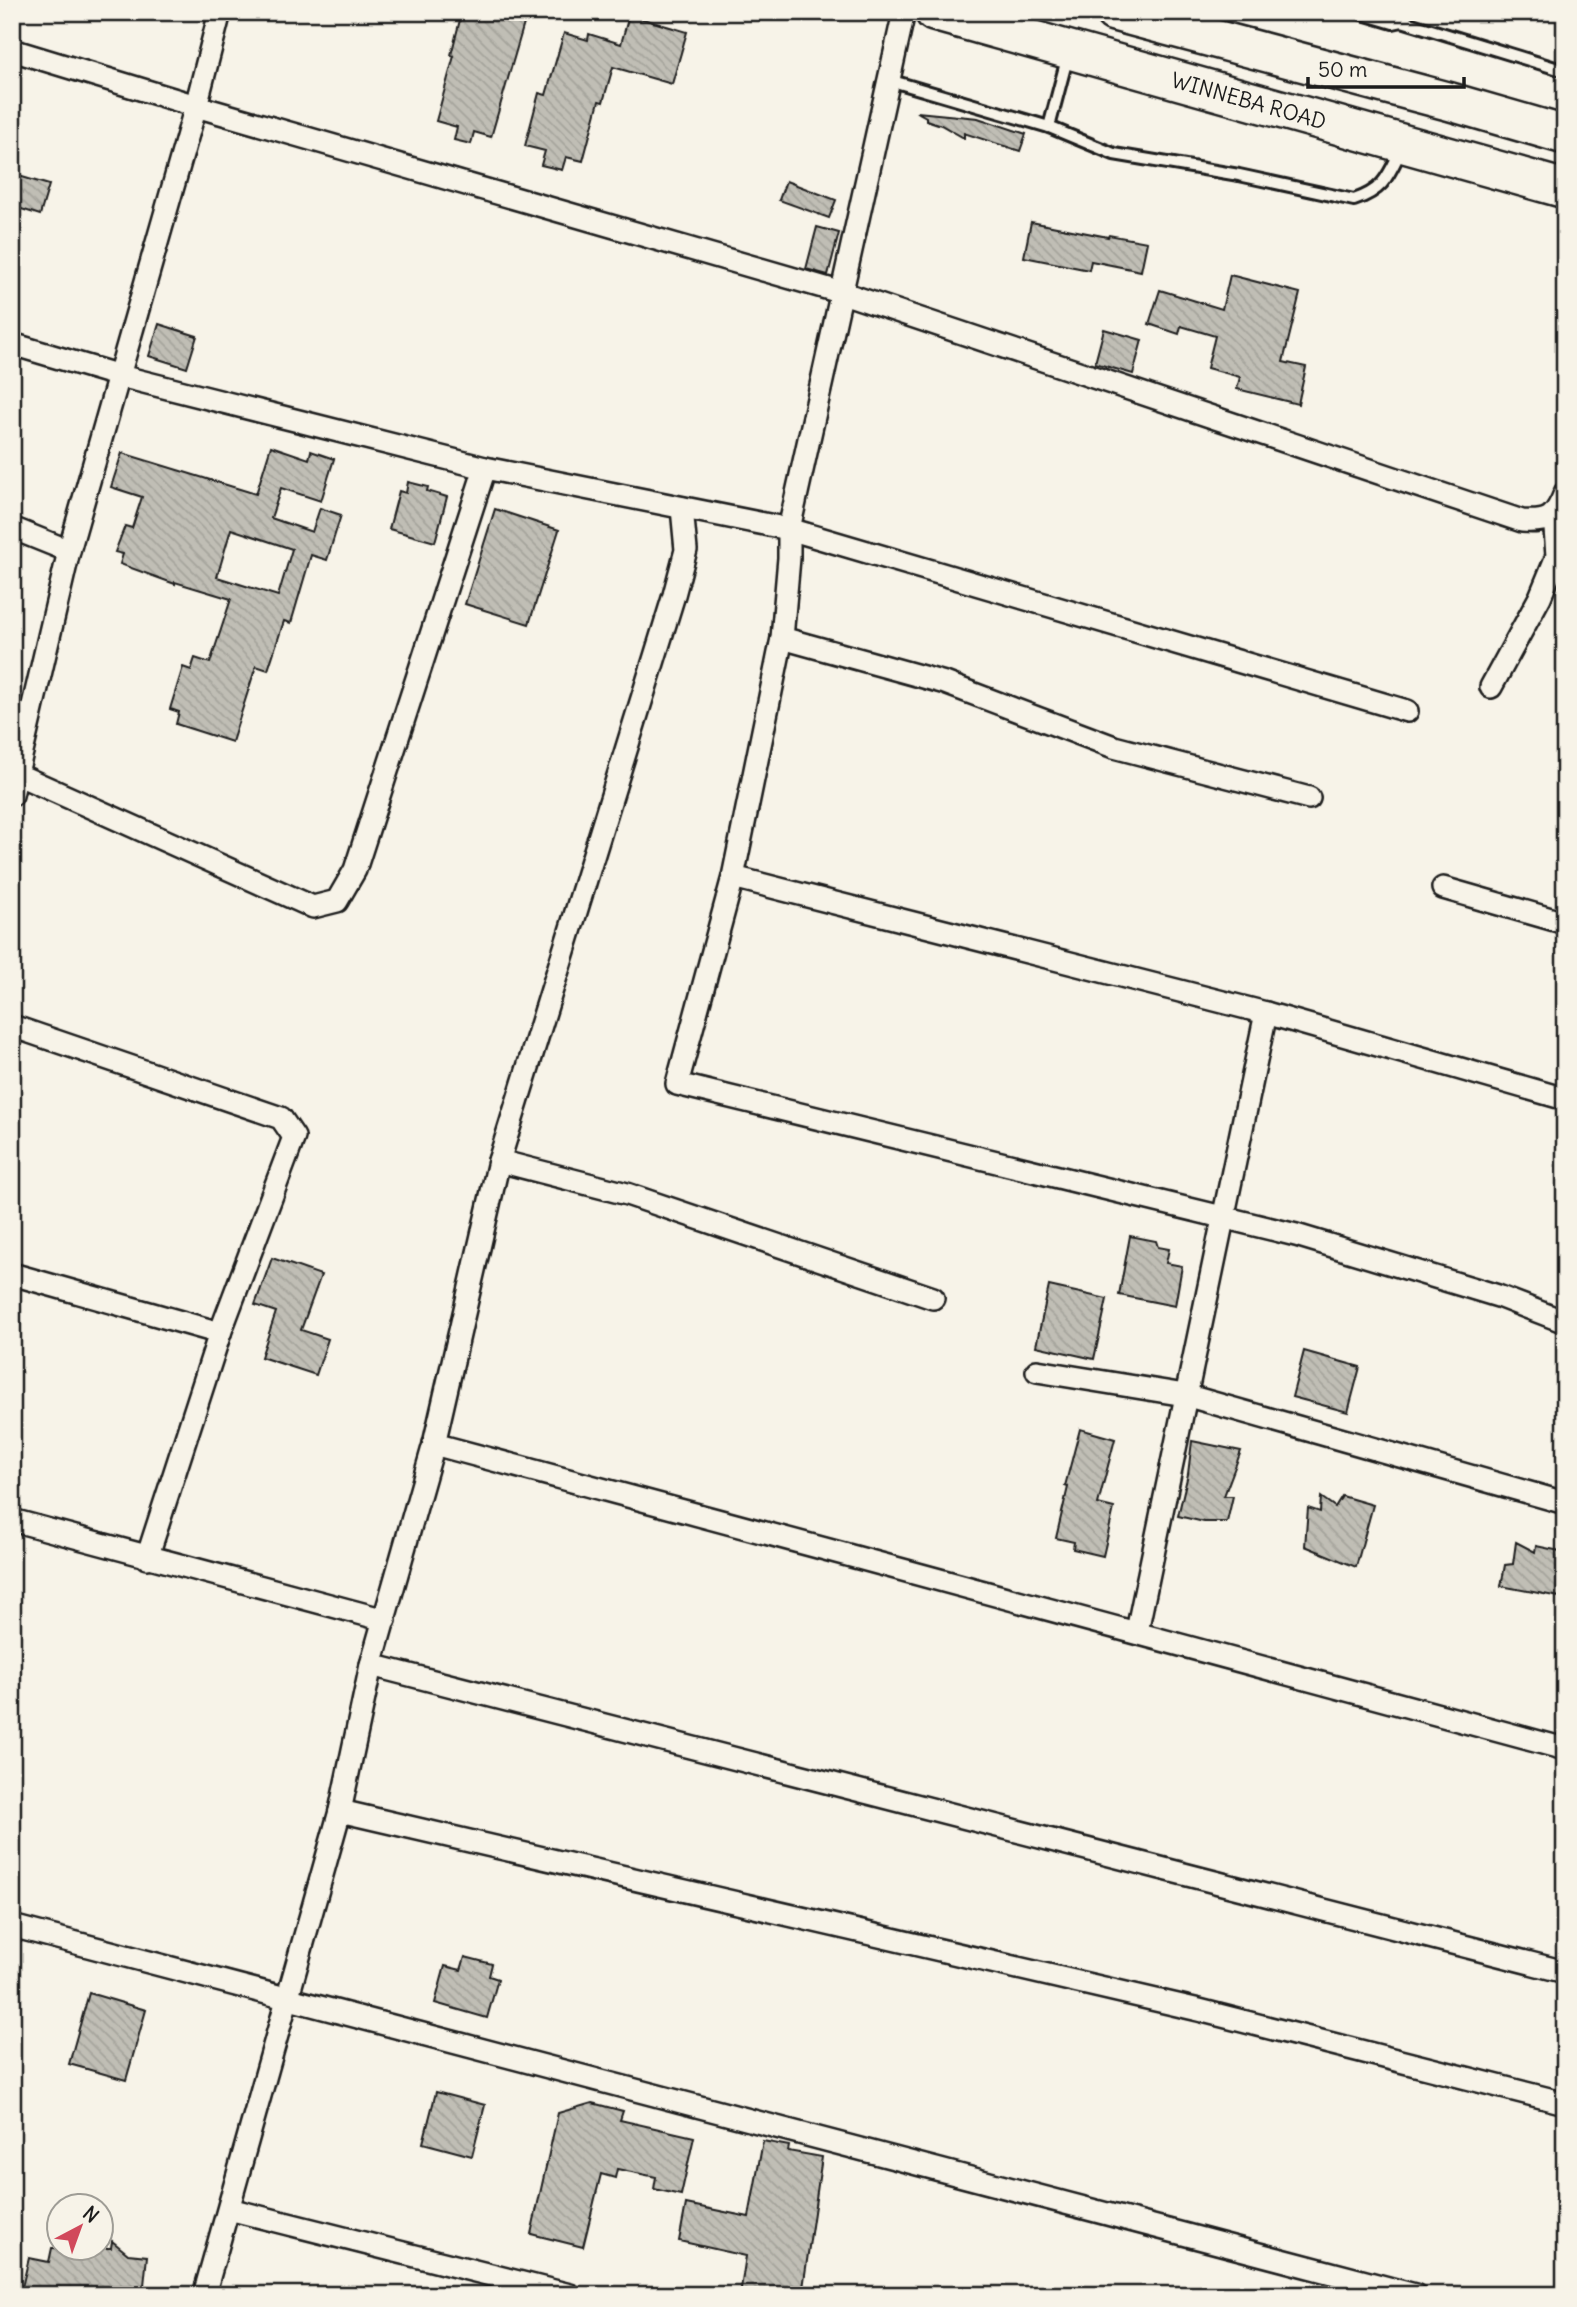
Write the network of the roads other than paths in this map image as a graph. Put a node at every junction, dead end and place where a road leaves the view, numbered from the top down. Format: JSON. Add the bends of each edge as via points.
{"nodes":[{"id":1,"x":220,"y":12,"type":"edge"},
{"id":2,"x":904,"y":12,"type":"edge"},
{"id":3,"x":934,"y":12,"type":"edge"},
{"id":4,"x":1114,"y":12,"type":"edge"},
{"id":5,"x":1356,"y":12,"type":"edge"},
{"id":6,"x":1406,"y":17,"type":"edge"},
{"id":7,"x":1207,"y":24,"type":"edge"},
{"id":8,"x":12,"y":50,"type":"edge"},
{"id":9,"x":1069,"y":51,"type":"junction"},
{"id":10,"x":1565,"y":72,"type":"edge"},
{"id":11,"x":889,"y":80,"type":"junction"},
{"id":12,"x":196,"y":106,"type":"junction"},
{"id":13,"x":1049,"y":127,"type":"junction"},
{"id":14,"x":1565,"y":135,"type":"edge"},
{"id":15,"x":1404,"y":144,"type":"junction"},
{"id":16,"x":1565,"y":189,"type":"edge"},
{"id":17,"x":843,"y":293,"type":"junction"},
{"id":18,"x":12,"y":344,"type":"edge"},
{"id":19,"x":120,"y":376,"type":"junction"},
{"id":20,"x":485,"y":468,"type":"junction"},
{"id":21,"x":1565,"y":493,"type":"edge"},
{"id":22,"x":682,"y":508,"type":"junction"},
{"id":23,"x":1554,"y":515,"type":"junction"},
{"id":24,"x":12,"y":528,"type":"edge"},
{"id":25,"x":789,"y":529,"type":"junction"},
{"id":26,"x":69,"y":551,"type":"junction"},
{"id":27,"x":782,"y":638,"type":"junction"},
{"id":28,"x":1491,"y":687,"type":"dead end"},
{"id":29,"x":1407,"y":711,"type":"dead end"},
{"id":30,"x":14,"y":780,"type":"edge"},
{"id":31,"x":1309,"y":798,"type":"dead end"},
{"id":32,"x":733,"y":877,"type":"junction"},
{"id":33,"x":1443,"y":888,"type":"dead end"},
{"id":34,"x":1565,"y":923,"type":"edge"},
{"id":35,"x":1266,"y":1013,"type":"junction"},
{"id":36,"x":12,"y":1026,"type":"edge"},
{"id":37,"x":1565,"y":1099,"type":"edge"},
{"id":38,"x":499,"y":1161,"type":"junction"},
{"id":39,"x":1225,"y":1217,"type":"junction"},
{"id":40,"x":12,"y":1274,"type":"edge"},
{"id":41,"x":933,"y":1298,"type":"dead end"},
{"id":42,"x":1565,"y":1322,"type":"edge"},
{"id":43,"x":220,"y":1333,"type":"junction"},
{"id":44,"x":1037,"y":1371,"type":"dead end"},
{"id":45,"x":1185,"y":1395,"type":"junction"},
{"id":46,"x":434,"y":1444,"type":"junction"},
{"id":47,"x":1565,"y":1503,"type":"edge"},
{"id":48,"x":12,"y":1520,"type":"edge"},
{"id":49,"x":148,"y":1558,"type":"junction"},
{"id":50,"x":385,"y":1620,"type":"junction"},
{"id":51,"x":1137,"y":1631,"type":"junction"},
{"id":52,"x":371,"y":1665,"type":"junction"},
{"id":53,"x":1565,"y":1749,"type":"edge"},
{"id":54,"x":340,"y":1811,"type":"junction"},
{"id":55,"x":12,"y":1926,"type":"edge"},
{"id":56,"x":1565,"y":1972,"type":"edge"},
{"id":57,"x":288,"y":1997,"type":"junction"},
{"id":58,"x":1565,"y":2103,"type":"edge"},
{"id":59,"x":229,"y":2209,"type":"junction"},
{"id":60,"x":204,"y":2295,"type":"edge"},
{"id":61,"x":570,"y":2295,"type":"edge"},
{"id":62,"x":1415,"y":2295,"type":"edge"}],
"edges":[{"from":1,"to":12,"type":"street"},
{"from":2,"to":11,"type":"street"},
{"from":3,"to":9,"type":"highway","name":"WINNEBA ROAD"},
{"from":4,"to":7,"type":"highway"},
{"from":5,"to":6,"type":"lane","via":[[1392,23]]},
{"from":6,"to":10,"type":"lane"},
{"from":7,"to":14,"type":"highway"},
{"from":8,"to":12,"type":"street"},
{"from":9,"to":13,"type":"lane"},
{"from":9,"to":15,"type":"highway","name":"WINNEBA ROAD"},
{"from":11,"to":13,"type":"lane"},
{"from":11,"to":17,"type":"street"},
{"from":12,"to":17,"type":"street"},
{"from":12,"to":19,"type":"street"},
{"from":13,"to":15,"type":"lane","via":[[1114,154],[1354,200],[1371,195],[1386,179]]},
{"from":15,"to":16,"type":"highway","name":"WINNEBA ROAD"},
{"from":17,"to":23,"type":"street","via":[[1522,521],[1542,523]]},
{"from":17,"to":25,"type":"street"},
{"from":18,"to":19,"type":"street"},
{"from":19,"to":20,"type":"street"},
{"from":19,"to":26,"type":"street"},
{"from":20,"to":22,"type":"street"},
{"from":20,"to":30,"type":"street","via":[[355,870],[337,901],[313,907]]},
{"from":21,"to":23,"type":"street"},
{"from":22,"to":25,"type":"street"},
{"from":22,"to":38,"type":"street","via":[[686,550],[674,595]]},
{"from":23,"to":28,"type":"street","via":[[1558,556]]},
{"from":24,"to":26,"type":"street"},
{"from":25,"to":27,"type":"street"},
{"from":25,"to":29,"type":"street"},
{"from":26,"to":30,"type":"street"},
{"from":27,"to":31,"type":"street","via":[[945,683],[1114,747]]},
{"from":27,"to":32,"type":"street"},
{"from":32,"to":35,"type":"street"},
{"from":32,"to":39,"type":"street","via":[[677,1084]]},
{"from":33,"to":34,"type":"street"},
{"from":35,"to":37,"type":"street"},
{"from":35,"to":39,"type":"street"},
{"from":36,"to":43,"type":"street","via":[[281,1118],[294,1137]]},
{"from":38,"to":41,"type":"street","via":[[627,1194]]},
{"from":38,"to":46,"type":"street"},
{"from":39,"to":42,"type":"street","via":[[1498,1296]]},
{"from":39,"to":45,"type":"street"},
{"from":40,"to":43,"type":"street"},
{"from":43,"to":49,"type":"street"},
{"from":44,"to":45,"type":"street"},
{"from":45,"to":47,"type":"street"},
{"from":45,"to":51,"type":"street"},
{"from":46,"to":50,"type":"street"},
{"from":46,"to":51,"type":"street"},
{"from":48,"to":49,"type":"street"},
{"from":49,"to":50,"type":"street"},
{"from":50,"to":52,"type":"street"},
{"from":51,"to":53,"type":"street"},
{"from":52,"to":54,"type":"street"},
{"from":52,"to":56,"type":"street"},
{"from":54,"to":57,"type":"street"},
{"from":54,"to":58,"type":"street","via":[[1199,2010]]},
{"from":55,"to":57,"type":"street"},
{"from":57,"to":59,"type":"street"},
{"from":57,"to":62,"type":"street"},
{"from":59,"to":60,"type":"street"},
{"from":59,"to":61,"type":"street"}]}
